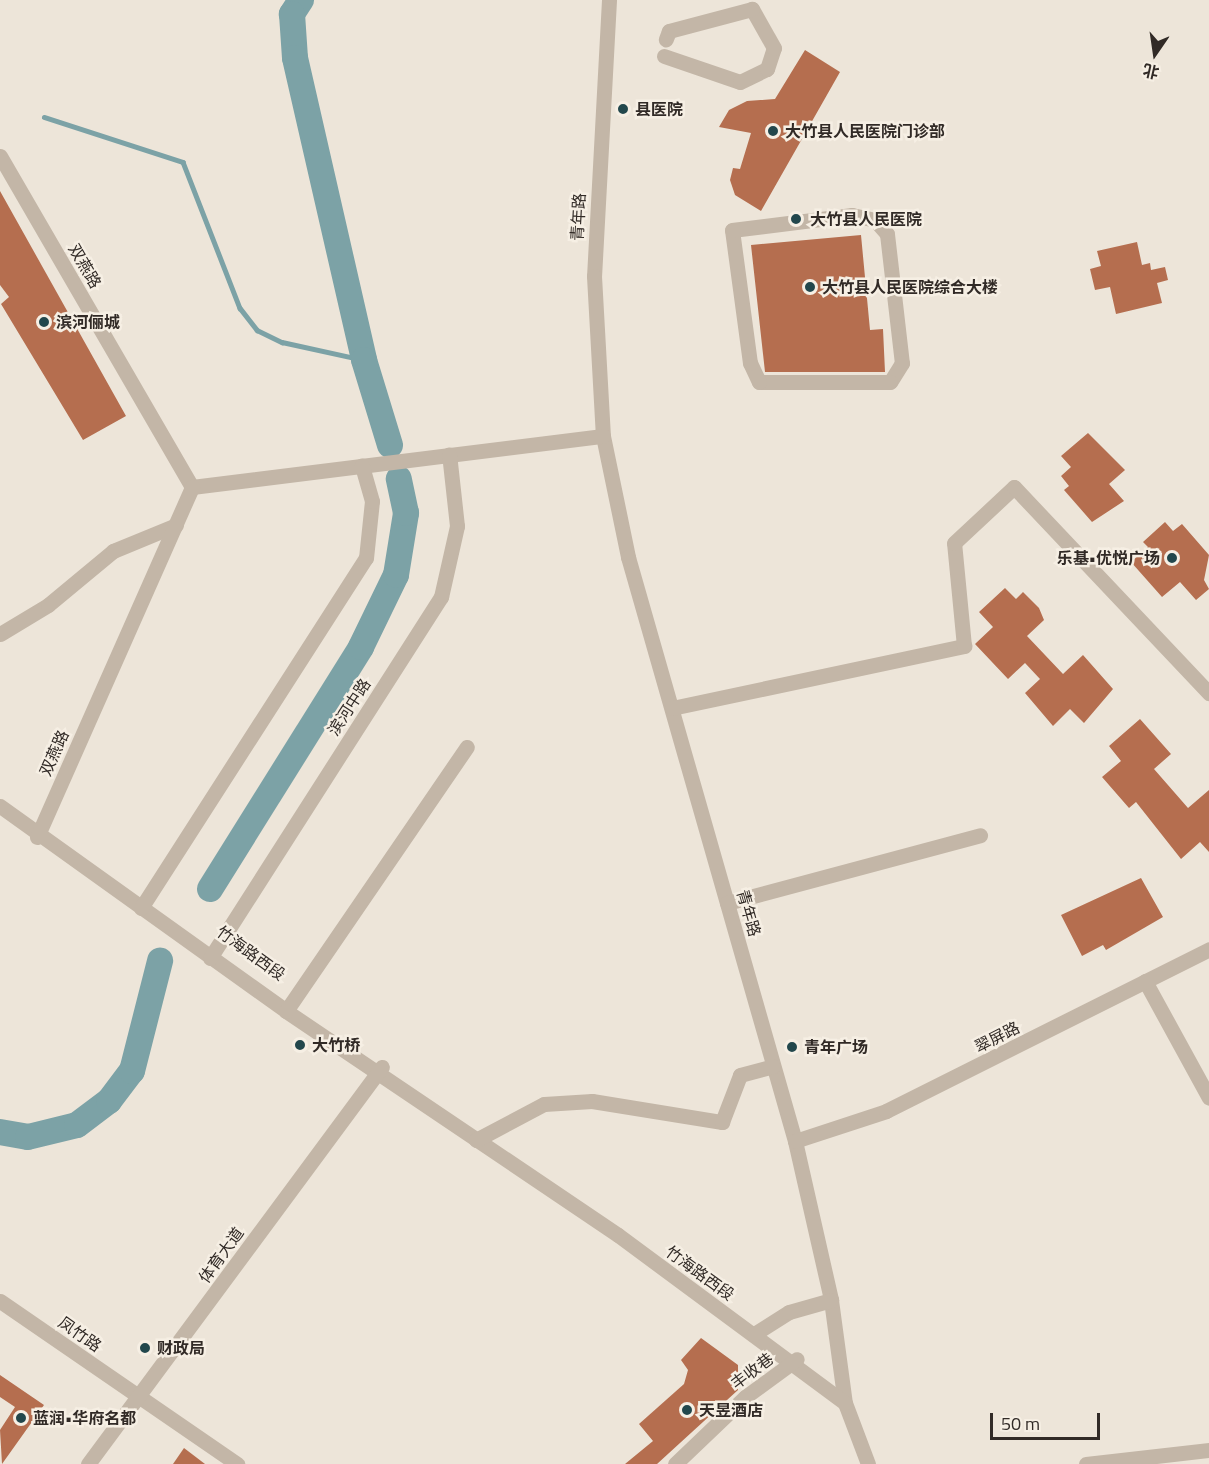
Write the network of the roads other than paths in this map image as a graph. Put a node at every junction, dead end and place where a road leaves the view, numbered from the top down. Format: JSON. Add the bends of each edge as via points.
{"nodes":[{"id":1,"x":609,"y":0,"type":"edge"},
{"id":2,"x":666,"y":39,"type":"dead end"},
{"id":3,"x":664,"y":56,"type":"dead end"},
{"id":4,"x":0,"y":156,"type":"edge"},
{"id":5,"x":732,"y":230,"type":"joint"},
{"id":6,"x":603,"y":436,"type":"junction"},
{"id":7,"x":449,"y":454,"type":"junction"},
{"id":8,"x":362,"y":465,"type":"junction"},
{"id":9,"x":192,"y":487,"type":"junction"},
{"id":10,"x":176,"y":525,"type":"junction"},
{"id":11,"x":0,"y":633,"type":"edge"},
{"id":12,"x":1209,"y":693,"type":"edge"},
{"id":13,"x":672,"y":708,"type":"junction"},
{"id":14,"x":467,"y":747,"type":"dead end"},
{"id":15,"x":0,"y":794,"type":"edge"},
{"id":16,"x":0,"y":806,"type":"edge"},
{"id":17,"x":39,"y":833,"type":"junction"},
{"id":18,"x":980,"y":835,"type":"dead end"},
{"id":19,"x":727,"y":903,"type":"junction"},
{"id":20,"x":143,"y":904,"type":"junction"},
{"id":21,"x":1209,"y":949,"type":"edge"},
{"id":22,"x":213,"y":954,"type":"junction"},
{"id":23,"x":1145,"y":981,"type":"junction"},
{"id":24,"x":288,"y":1008,"type":"junction"},
{"id":25,"x":774,"y":1066,"type":"junction"},
{"id":26,"x":379,"y":1070,"type":"junction"},
{"id":27,"x":1209,"y":1098,"type":"edge"},
{"id":28,"x":481,"y":1138,"type":"junction"},
{"id":29,"x":795,"y":1141,"type":"junction"},
{"id":30,"x":831,"y":1300,"type":"junction"},
{"id":31,"x":0,"y":1301,"type":"edge"},
{"id":32,"x":758,"y":1331,"type":"junction"},
{"id":33,"x":795,"y":1361,"type":"junction"},
{"id":34,"x":139,"y":1397,"type":"junction"},
{"id":35,"x":844,"y":1397,"type":"junction"},
{"id":36,"x":1209,"y":1450,"type":"edge"},
{"id":37,"x":88,"y":1464,"type":"edge"},
{"id":38,"x":237,"y":1464,"type":"edge"},
{"id":39,"x":675,"y":1464,"type":"edge"},
{"id":40,"x":868,"y":1464,"type":"edge"},
{"id":41,"x":1086,"y":1464,"type":"edge"}],
"edges":[{"from":1,"to":6,"type":"street","name":"青年路","via":[[594,276]]},
{"from":2,"to":3,"type":"street","via":[[669,31],[752,9],[774,48],[767,69],[740,82]]},
{"from":4,"to":9,"type":"street","name":"双燕路"},
{"from":5,"to":5,"type":"street","via":[[750,363],[759,382],[890,382],[902,363],[903,342],[887,234],[875,220],[852,215]]},
{"from":6,"to":7,"type":"street"},
{"from":6,"to":13,"type":"street","name":"青年路","via":[[628,557]]},
{"from":7,"to":8,"type":"street"},
{"from":7,"to":22,"type":"street","name":"滨河中路","via":[[457,526],[441,597]]},
{"from":8,"to":9,"type":"street"},
{"from":8,"to":20,"type":"street","via":[[372,501],[366,558]]},
{"from":9,"to":10,"type":"street","name":"双燕路"},
{"from":10,"to":11,"type":"street","via":[[113,551],[48,605]]},
{"from":10,"to":17,"type":"street","name":"双燕路"},
{"from":12,"to":13,"type":"street","via":[[1014,487],[954,543],[964,646]]},
{"from":13,"to":19,"type":"street","name":"青年路"},
{"from":14,"to":24,"type":"street"},
{"from":15,"to":17,"type":"street","name":"竹海路西段"},
{"from":16,"to":17,"type":"street","name":"竹海路西段"},
{"from":17,"to":20,"type":"street","name":"竹海路西段"},
{"from":18,"to":19,"type":"street"},
{"from":19,"to":25,"type":"street","name":"青年路"},
{"from":20,"to":22,"type":"street","name":"竹海路西段"},
{"from":21,"to":23,"type":"street","name":"翠屏路"},
{"from":22,"to":24,"type":"street","name":"竹海路西段"},
{"from":23,"to":27,"type":"street"},
{"from":23,"to":29,"type":"street","name":"翠屏路","via":[[886,1111]]},
{"from":24,"to":26,"type":"street","name":"竹海路西段"},
{"from":25,"to":28,"type":"street","via":[[740,1075],[722,1122],[592,1101],[544,1104]]},
{"from":25,"to":29,"type":"street","name":"青年路"},
{"from":26,"to":28,"type":"street","name":"竹海路西段"},
{"from":26,"to":34,"type":"street","name":"体育大道"},
{"from":28,"to":32,"type":"street","name":"竹海路西段"},
{"from":29,"to":30,"type":"street","name":"青年路"},
{"from":30,"to":32,"type":"street","via":[[789,1312]]},
{"from":30,"to":35,"type":"street","name":"青年路"},
{"from":31,"to":34,"type":"street","name":"凤竹路"},
{"from":32,"to":33,"type":"street","name":"竹海路西段"},
{"from":33,"to":35,"type":"street","name":"竹海路西段"},
{"from":33,"to":39,"type":"street","name":"丰收巷","via":[[745,1397]]},
{"from":34,"to":37,"type":"street","name":"体育大道"},
{"from":34,"to":38,"type":"street","name":"凤竹路"},
{"from":35,"to":40,"type":"street"},
{"from":36,"to":41,"type":"street"}]}
